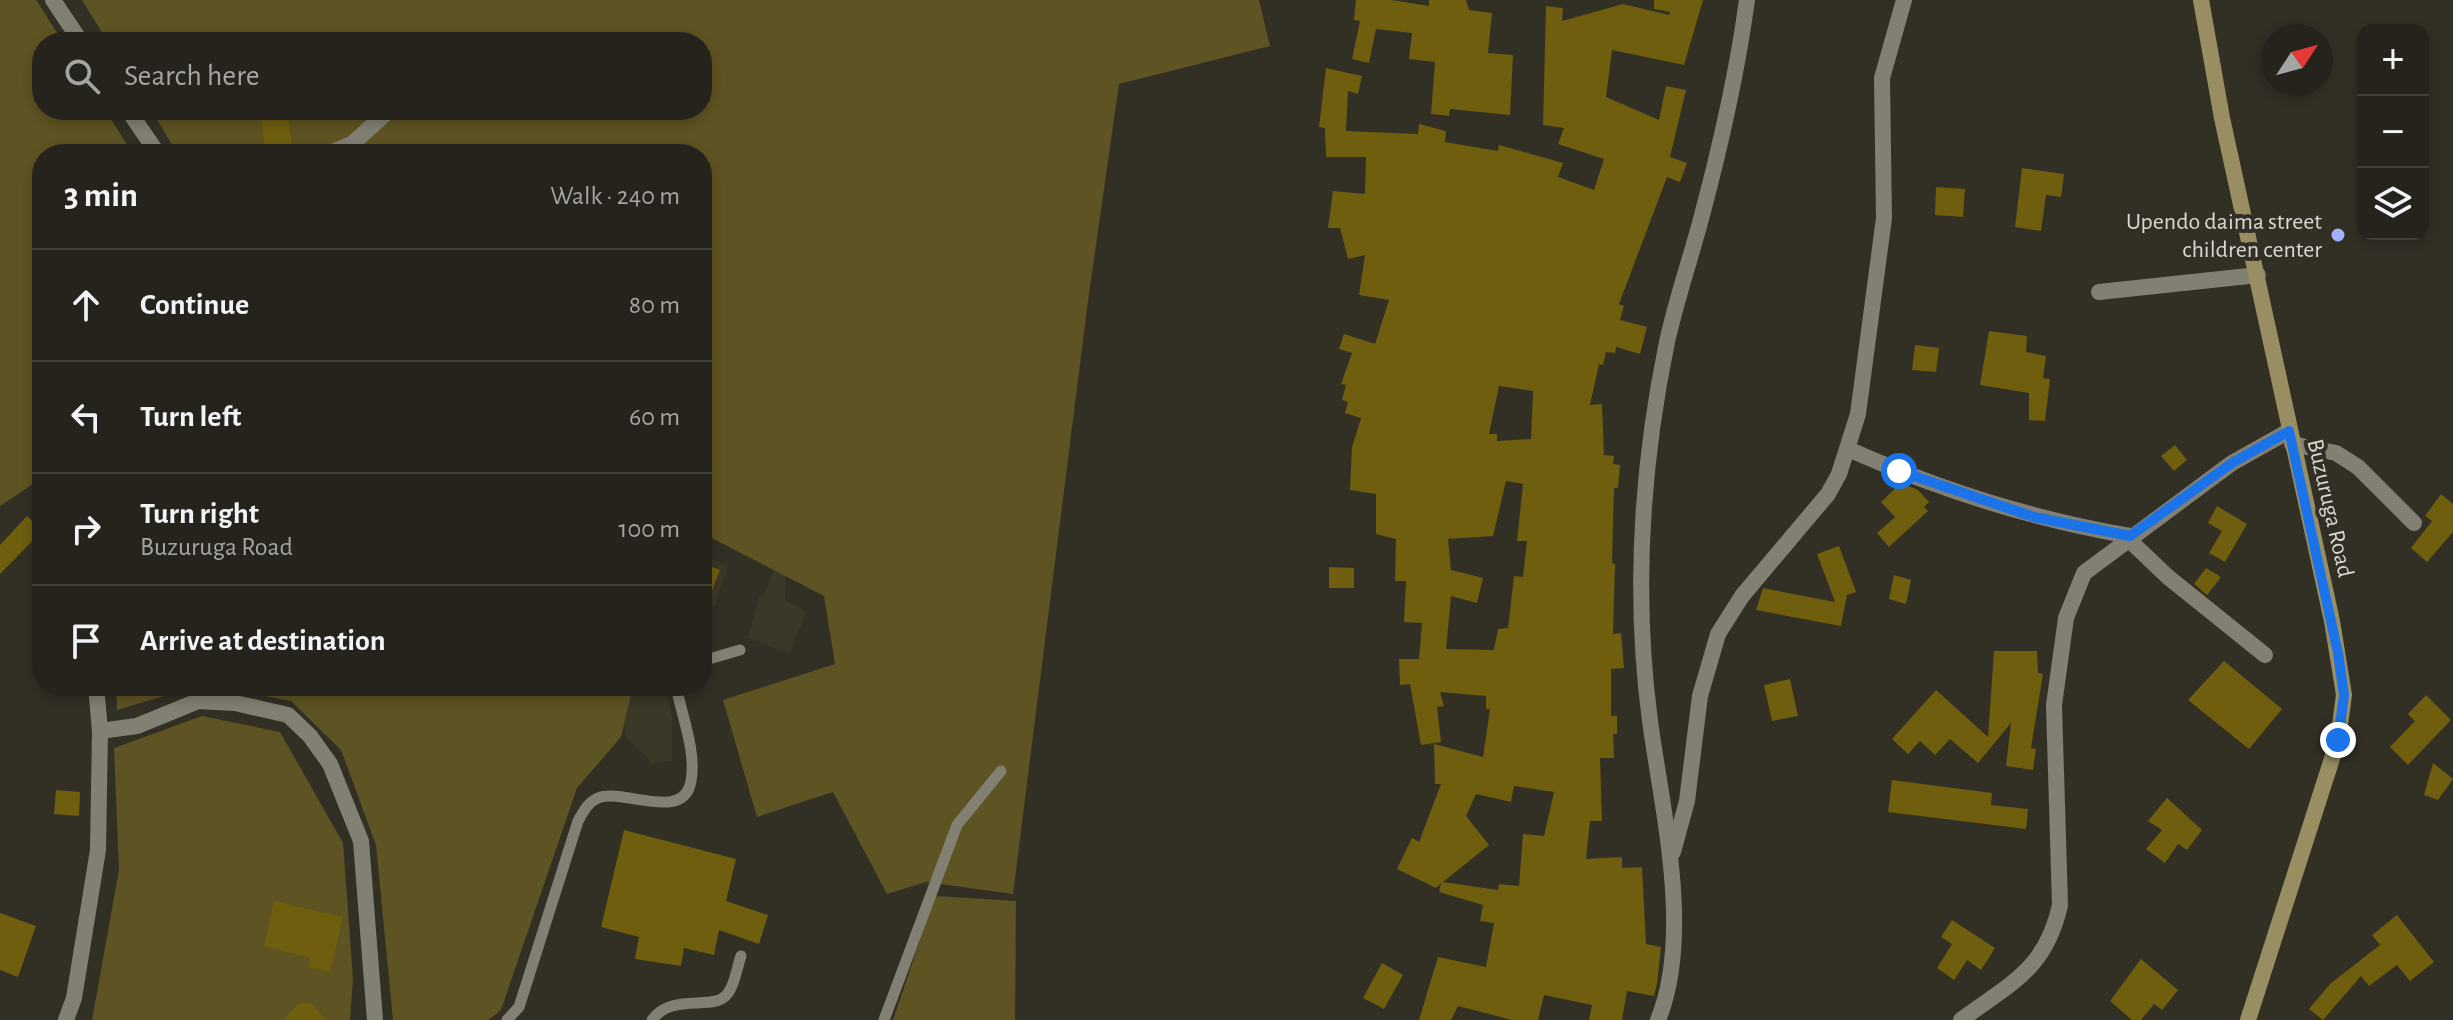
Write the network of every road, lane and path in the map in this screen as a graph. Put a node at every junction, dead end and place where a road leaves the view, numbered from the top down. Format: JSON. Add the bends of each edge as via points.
{"nodes":[{"id":1,"x":53,"y":0,"type":"edge"},
{"id":2,"x":1747,"y":0,"type":"edge"},
{"id":3,"x":1904,"y":0,"type":"edge"},
{"id":4,"x":2201,"y":0,"type":"edge"},
{"id":5,"x":74,"y":32,"type":"edge"},
{"id":6,"x":135,"y":120,"type":"edge"},
{"id":7,"x":378,"y":120,"type":"edge"},
{"id":8,"x":151,"y":144,"type":"edge"},
{"id":9,"x":352,"y":144,"type":"edge"},
{"id":10,"x":2258,"y":275,"type":"junction"},
{"id":11,"x":2099,"y":292,"type":"dead end"},
{"id":12,"x":2291,"y":437,"type":"junction"},
{"id":13,"x":1848,"y":449,"type":"junction"},
{"id":14,"x":2414,"y":523,"type":"dead end"},
{"id":15,"x":2129,"y":537,"type":"junction"},
{"id":16,"x":740,"y":650,"type":"dead end"},
{"id":17,"x":2265,"y":655,"type":"dead end"},
{"id":18,"x":712,"y":658,"type":"edge"},
{"id":19,"x":97,"y":696,"type":"edge"},
{"id":20,"x":678,"y":696,"type":"edge"},
{"id":21,"x":100,"y":731,"type":"junction"},
{"id":22,"x":1001,"y":771,"type":"dead end"},
{"id":23,"x":1672,"y":854,"type":"junction"},
{"id":24,"x":741,"y":956,"type":"dead end"},
{"id":25,"x":66,"y":1020,"type":"edge"},
{"id":26,"x":375,"y":1020,"type":"edge"},
{"id":27,"x":507,"y":1020,"type":"edge"},
{"id":28,"x":652,"y":1020,"type":"edge"},
{"id":29,"x":884,"y":1020,"type":"edge"},
{"id":30,"x":1658,"y":1020,"type":"edge"},
{"id":31,"x":1961,"y":1020,"type":"edge"},
{"id":32,"x":2248,"y":1020,"type":"edge"}],
"edges":[{"from":1,"to":5,"type":"street"},
{"from":2,"to":23,"type":"street","via":[[1708,194],[1668,339],[1639,541],[1645,666]]},
{"from":3,"to":13,"type":"street","via":[[1882,78],[1884,218],[1863,383]]},
{"from":4,"to":10,"type":"main road","name":"Buzuruga Road"},
{"from":6,"to":8,"type":"street"},
{"from":7,"to":9,"type":"street"},
{"from":10,"to":11,"type":"street"},
{"from":10,"to":12,"type":"main road","name":"Buzuruga Road"},
{"from":12,"to":14,"type":"street","via":[[2358,467]]},
{"from":12,"to":15,"type":"street","via":[[2232,463]]},
{"from":12,"to":32,"type":"main road","name":"Buzuruga Road","via":[[2344,695],[2338,740]]},
{"from":13,"to":15,"type":"street","via":[[1980,502]]},
{"from":13,"to":23,"type":"street","via":[[1828,494],[1742,596],[1718,634],[1700,696],[1687,801]]},
{"from":15,"to":17,"type":"street","via":[[2168,577]]},
{"from":15,"to":31,"type":"street","via":[[2084,573],[2066,618],[2053,754],[2060,905],[2054,933],[2041,957]]},
{"from":16,"to":18,"type":"lane"},
{"from":19,"to":21,"type":"street"},
{"from":20,"to":27,"type":"lane","via":[[691,759],[687,792],[671,803],[599,797],[586,806],[519,1007]]},
{"from":21,"to":25,"type":"street","via":[[98,850]]},
{"from":21,"to":26,"type":"street","via":[[137,726],[198,701],[288,715],[310,736],[330,764],[361,841]]},
{"from":22,"to":29,"type":"lane","via":[[957,825]]},
{"from":23,"to":30,"type":"street","via":[[1673,971]]},
{"from":24,"to":28,"type":"lane","via":[[728,994],[720,1000],[678,1003],[659,1010]]}]}
